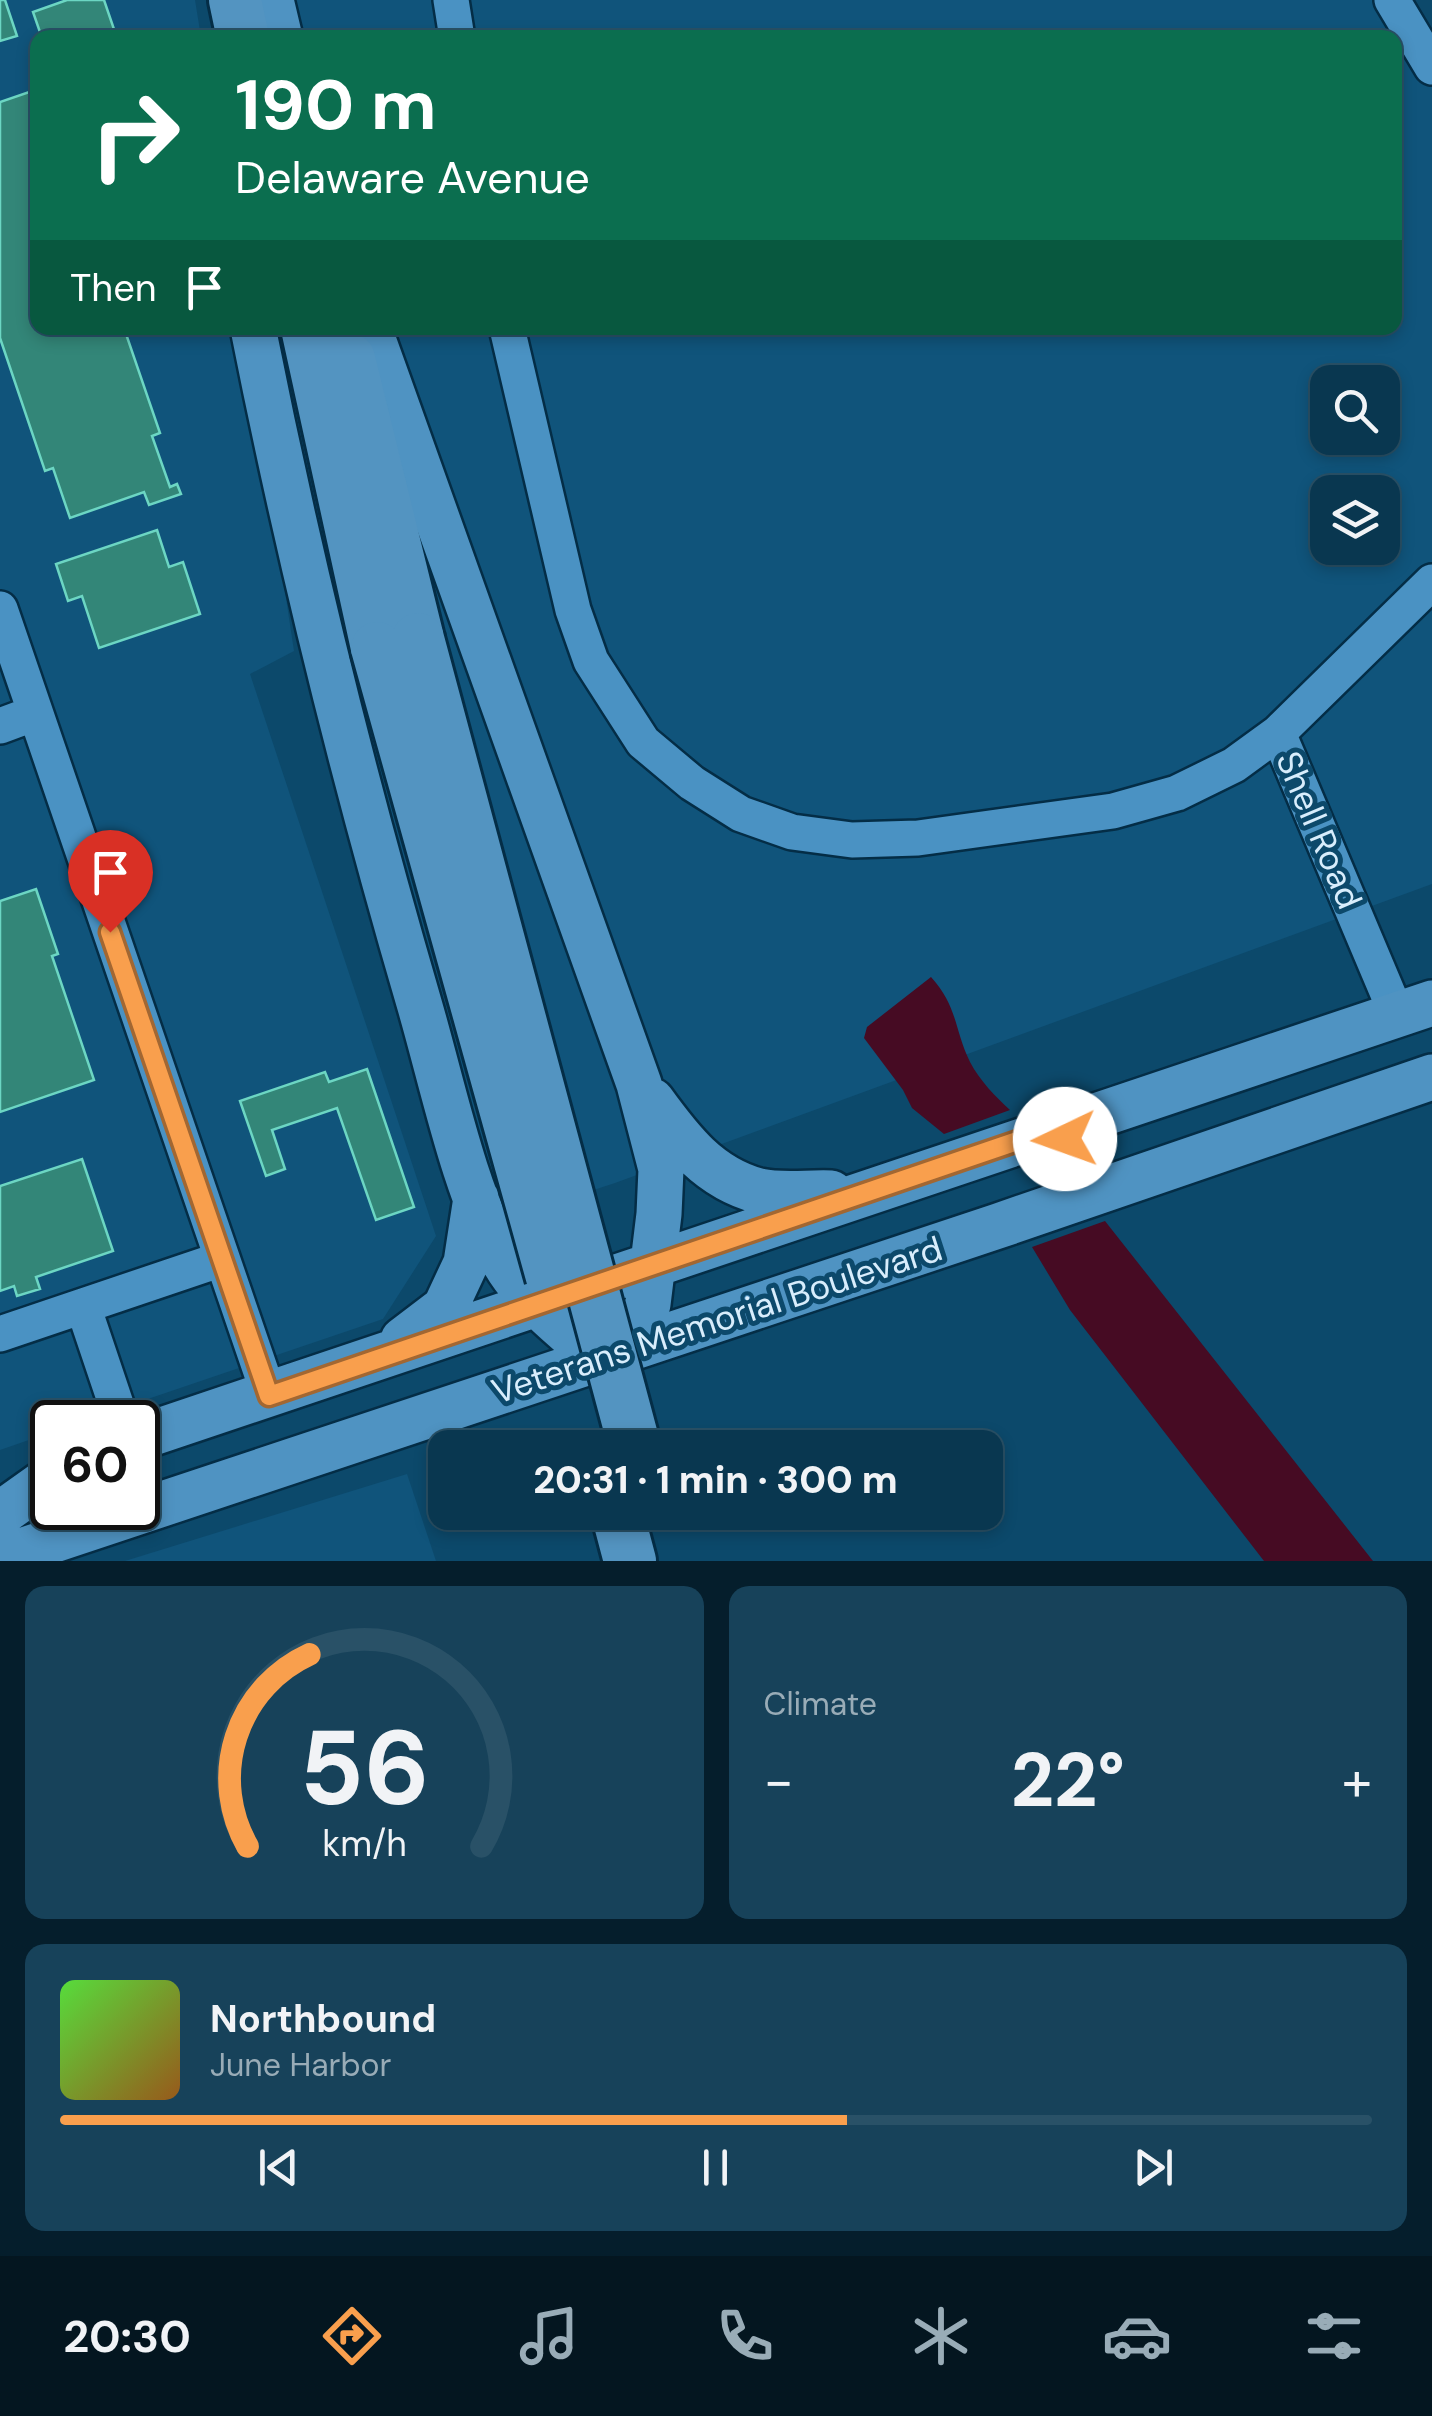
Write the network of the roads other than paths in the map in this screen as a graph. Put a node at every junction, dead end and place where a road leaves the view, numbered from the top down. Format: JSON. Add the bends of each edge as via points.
{"nodes":[{"id":1,"x":214,"y":0,"type":"edge"},
{"id":2,"x":451,"y":0,"type":"edge"},
{"id":3,"x":1392,"y":0,"type":"edge"},
{"id":4,"x":217,"y":30,"type":"edge"},
{"id":5,"x":456,"y":30,"type":"edge"},
{"id":6,"x":1432,"y":67,"type":"edge"},
{"id":7,"x":255,"y":335,"type":"edge"},
{"id":8,"x":309,"y":335,"type":"edge"},
{"id":9,"x":343,"y":335,"type":"edge"},
{"id":10,"x":372,"y":335,"type":"edge"},
{"id":11,"x":509,"y":335,"type":"edge"},
{"id":12,"x":1432,"y":582,"type":"edge"},
{"id":13,"x":0,"y":609,"type":"edge"},
{"id":14,"x":397,"y":644,"type":"junction"},
{"id":15,"x":36,"y":713,"type":"junction"},
{"id":16,"x":0,"y":726,"type":"edge"},
{"id":17,"x":1278,"y":733,"type":"junction"},
{"id":18,"x":1420,"y":1013,"type":"edge"},
{"id":19,"x":1432,"y":1077,"type":"edge"},
{"id":20,"x":639,"y":1084,"type":"junction"},
{"id":21,"x":1044,"y":1132,"type":"junction"},
{"id":22,"x":1270,"y":1133,"type":"junction"},
{"id":23,"x":863,"y":1193,"type":"junction"},
{"id":24,"x":476,"y":1198,"type":"junction"},
{"id":25,"x":1036,"y":1213,"type":"junction"},
{"id":26,"x":222,"y":1258,"type":"junction"},
{"id":27,"x":654,"y":1264,"type":"junction"},
{"id":28,"x":538,"y":1304,"type":"junction"},
{"id":29,"x":84,"y":1306,"type":"junction"},
{"id":30,"x":0,"y":1334,"type":"edge"},
{"id":31,"x":614,"y":1354,"type":"junction"},
{"id":32,"x":376,"y":1360,"type":"junction"},
{"id":33,"x":269,"y":1396,"type":"junction"},
{"id":34,"x":115,"y":1400,"type":"edge"},
{"id":35,"x":594,"y":1430,"type":"edge"},
{"id":36,"x":630,"y":1430,"type":"edge"},
{"id":37,"x":160,"y":1431,"type":"edge"},
{"id":38,"x":30,"y":1472,"type":"edge"},
{"id":39,"x":0,"y":1482,"type":"edge"},
{"id":40,"x":30,"y":1493,"type":"edge"},
{"id":41,"x":0,"y":1514,"type":"edge"},
{"id":42,"x":622,"y":1530,"type":"edge"},
{"id":43,"x":657,"y":1530,"type":"edge"},
{"id":44,"x":78,"y":1548,"type":"edge"},
{"id":45,"x":0,"y":1558,"type":"edge"},
{"id":46,"x":630,"y":1561,"type":"edge"},
{"id":47,"x":665,"y":1561,"type":"edge"}],
"edges":[{"from":1,"to":4,"type":"main road"},
{"from":2,"to":5,"type":"street"},
{"from":3,"to":6,"type":"street"},
{"from":7,"to":24,"type":"main road","via":[[286,495],[376,858]]},
{"from":8,"to":14,"type":"highway"},
{"from":9,"to":14,"type":"highway"},
{"from":10,"to":20,"type":"main road"},
{"from":11,"to":17,"type":"street","via":[[591,662],[643,742],[741,814],[792,832],[852,840],[918,838],[1113,811],[1177,792],[1234,765]]},
{"from":12,"to":17,"type":"street","name":"Shell Road"},
{"from":13,"to":15,"type":"street"},
{"from":14,"to":35,"type":"highway","bridge":true},
{"from":14,"to":36,"type":"highway","bridge":true},
{"from":15,"to":16,"type":"street"},
{"from":15,"to":26,"type":"street"},
{"from":17,"to":18,"type":"street","name":"Shell Road"},
{"from":18,"to":21,"type":"main road","name":"Veterans Memorial Boulevard"},
{"from":18,"to":22,"type":"main road","via":[[1402,1040],[1282,1081],[1268,1108]]},
{"from":19,"to":22,"type":"main road","name":"Veterans Memorial Boulevard"},
{"from":20,"to":23,"type":"main road","via":[[686,1147],[714,1172],[761,1192]]},
{"from":20,"to":27,"type":"main road","via":[[661,1169]]},
{"from":21,"to":23,"type":"main road","name":"Veterans Memorial Boulevard"},
{"from":21,"to":25,"type":"main road","via":[[1074,1144],[1084,1168]]},
{"from":22,"to":25,"type":"main road","name":"Veterans Memorial Boulevard"},
{"from":23,"to":27,"type":"main road","name":"Veterans Memorial Boulevard"},
{"from":24,"to":28,"type":"main road","via":[[505,1264]]},
{"from":24,"to":32,"type":"main road","via":[[466,1263],[446,1308]]},
{"from":25,"to":31,"type":"main road","name":"Veterans Memorial Boulevard"},
{"from":26,"to":29,"type":"street"},
{"from":26,"to":33,"type":"street"},
{"from":27,"to":28,"type":"main road","name":"Veterans Memorial Boulevard"},
{"from":27,"to":31,"type":"main road","via":[[648,1304]]},
{"from":28,"to":31,"type":"main road"},
{"from":28,"to":32,"type":"main road","name":"Veterans Memorial Boulevard"},
{"from":29,"to":30,"type":"street"},
{"from":29,"to":34,"type":"street"},
{"from":31,"to":44,"type":"main road","name":"Veterans Memorial Boulevard"},
{"from":32,"to":33,"type":"main road","name":"Veterans Memorial Boulevard"},
{"from":33,"to":37,"type":"main road","name":"Veterans Memorial Boulevard"},
{"from":38,"to":39,"type":"main road"},
{"from":40,"to":41,"type":"main road"},
{"from":42,"to":46,"type":"highway"},
{"from":43,"to":47,"type":"highway"},
{"from":44,"to":45,"type":"main road","name":"Veterans Memorial Boulevard"}]}
